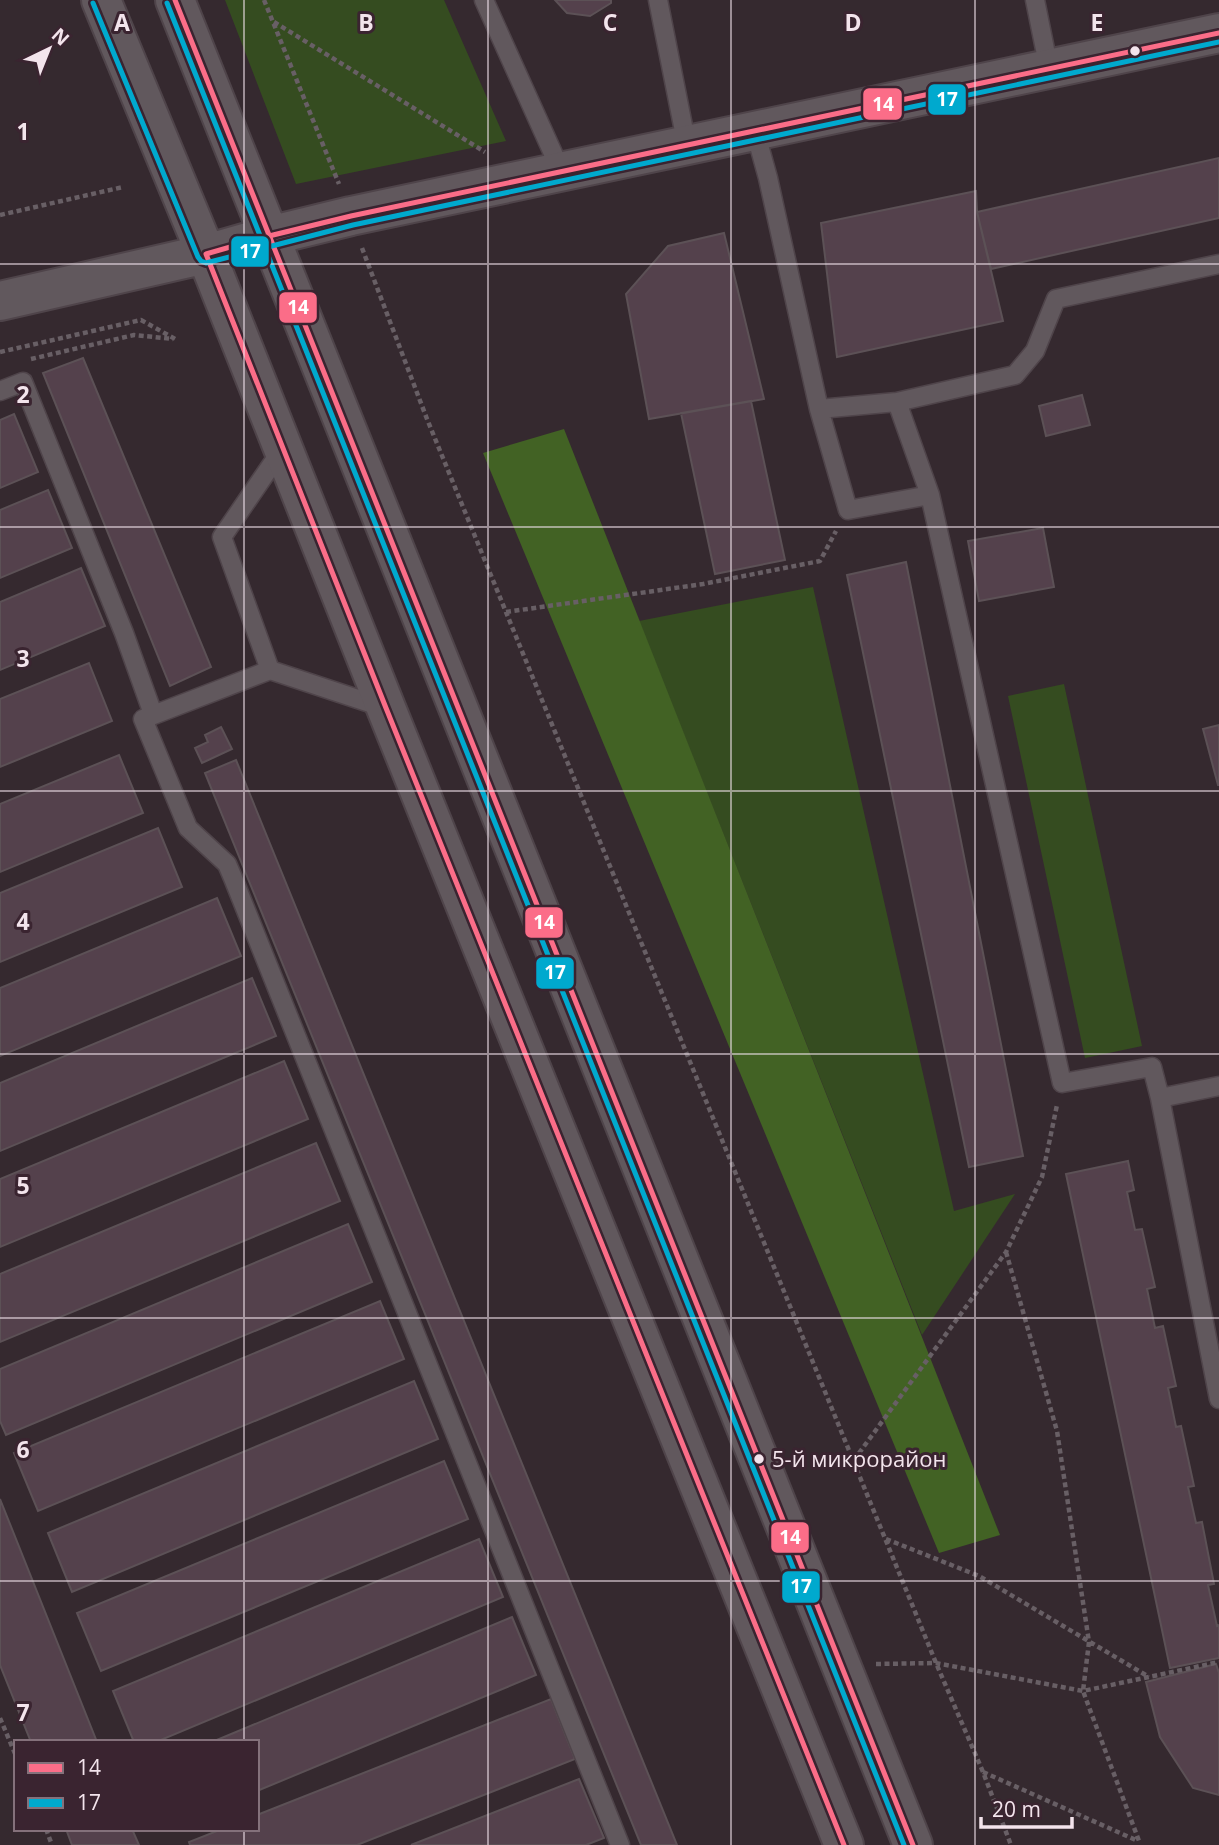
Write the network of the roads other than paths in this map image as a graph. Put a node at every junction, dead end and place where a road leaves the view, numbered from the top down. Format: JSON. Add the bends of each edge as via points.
{"nodes":[{"id":1,"x":101,"y":0,"type":"edge"},
{"id":2,"x":175,"y":0,"type":"edge"},
{"id":3,"x":484,"y":0,"type":"edge"},
{"id":4,"x":658,"y":0,"type":"edge"},
{"id":5,"x":1035,"y":0,"type":"edge"},
{"id":6,"x":1219,"y":33,"type":"edge"},
{"id":7,"x":1049,"y":69,"type":"junction"},
{"id":8,"x":755,"y":131,"type":"junction"},
{"id":9,"x":687,"y":146,"type":"junction"},
{"id":10,"x":561,"y":171,"type":"junction"},
{"id":11,"x":269,"y":236,"type":"junction"},
{"id":12,"x":206,"y":254,"type":"junction"},
{"id":13,"x":1219,"y":264,"type":"edge"},
{"id":14,"x":0,"y":300,"type":"edge"},
{"id":15,"x":0,"y":391,"type":"edge"},
{"id":16,"x":897,"y":402,"type":"junction"},
{"id":17,"x":820,"y":409,"type":"junction"},
{"id":18,"x":284,"y":448,"type":"junction"},
{"id":19,"x":930,"y":495,"type":"junction"},
{"id":20,"x":270,"y":670,"type":"junction"},
{"id":21,"x":386,"y":708,"type":"junction"},
{"id":22,"x":153,"y":714,"type":"junction"},
{"id":23,"x":1219,"y":1086,"type":"edge"},
{"id":24,"x":1160,"y":1098,"type":"junction"},
{"id":25,"x":1218,"y":1387,"type":"edge"},
{"id":26,"x":620,"y":1845,"type":"edge"},
{"id":27,"x":844,"y":1845,"type":"edge"},
{"id":28,"x":913,"y":1845,"type":"edge"}],
"edges":[{"from":1,"to":12,"type":"main road"},
{"from":2,"to":11,"type":"main road"},
{"from":3,"to":10,"type":"lane"},
{"from":4,"to":9,"type":"lane"},
{"from":5,"to":7,"type":"lane"},
{"from":6,"to":7,"type":"main road"},
{"from":7,"to":8,"type":"main road"},
{"from":8,"to":9,"type":"main road"},
{"from":8,"to":17,"type":"lane"},
{"from":9,"to":10,"type":"main road"},
{"from":10,"to":11,"type":"main road"},
{"from":11,"to":12,"type":"main road"},
{"from":11,"to":28,"type":"main road"},
{"from":12,"to":14,"type":"main road"},
{"from":12,"to":18,"type":"main road"},
{"from":13,"to":16,"type":"lane","via":[[1056,299],[1035,351],[1015,375]]},
{"from":15,"to":22,"type":"lane","via":[[23,382]]},
{"from":16,"to":17,"type":"lane"},
{"from":16,"to":19,"type":"lane"},
{"from":17,"to":19,"type":"lane","via":[[848,510]]},
{"from":18,"to":20,"type":"lane","via":[[222,537]]},
{"from":18,"to":21,"type":"main road"},
{"from":19,"to":24,"type":"lane","via":[[1062,1083],[1152,1066]]},
{"from":20,"to":21,"type":"lane"},
{"from":20,"to":22,"type":"lane"},
{"from":21,"to":27,"type":"main road"},
{"from":22,"to":26,"type":"lane","via":[[143,719],[188,828],[227,864],[233,878]]},
{"from":23,"to":24,"type":"lane"},
{"from":24,"to":25,"type":"lane"}]}
